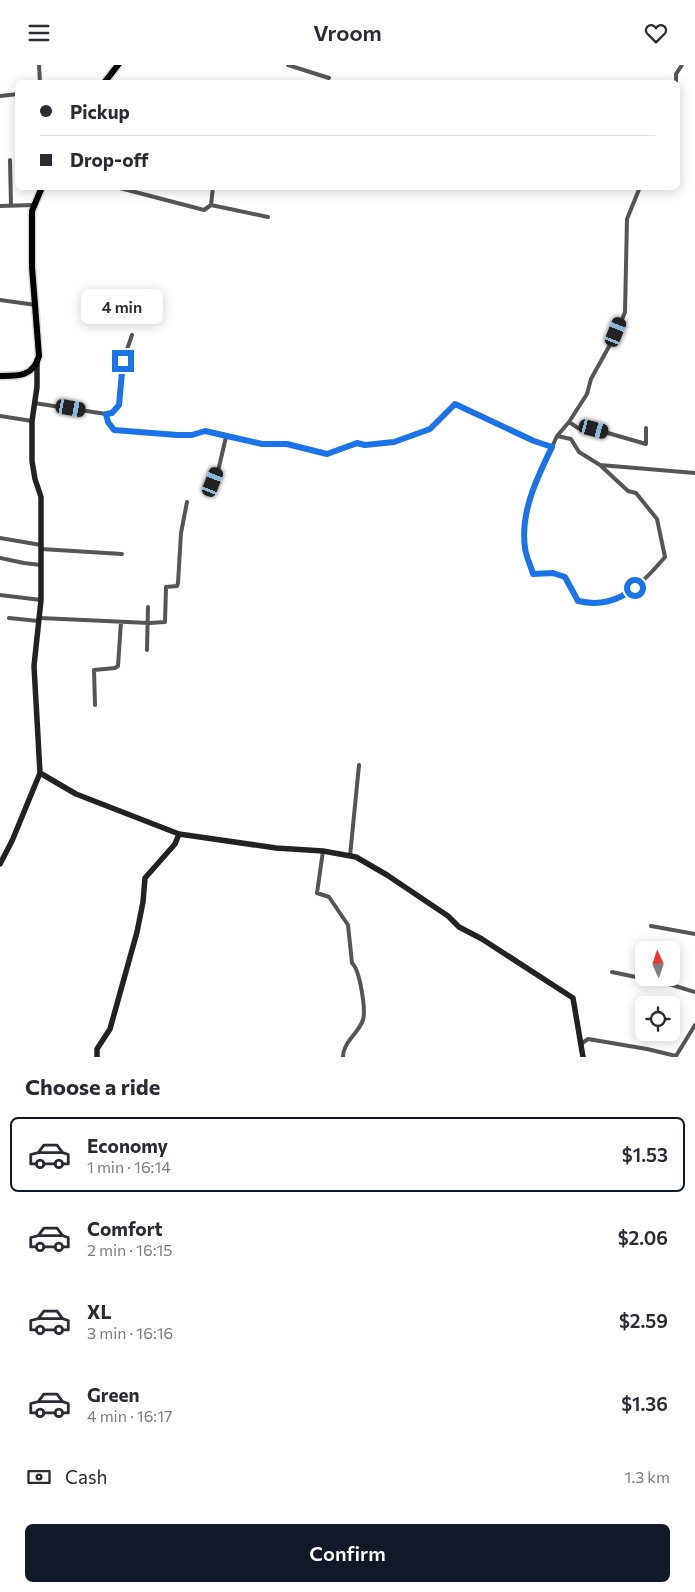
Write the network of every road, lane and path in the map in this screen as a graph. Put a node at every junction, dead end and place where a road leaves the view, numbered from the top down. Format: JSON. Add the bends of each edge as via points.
{"nodes":[{"id":1,"x":38,"y":65,"type":"edge"},
{"id":2,"x":118,"y":65,"type":"edge"},
{"id":3,"x":288,"y":65,"type":"edge"},
{"id":4,"x":682,"y":65,"type":"edge"},
{"id":5,"x":329,"y":78,"type":"dead end"},
{"id":6,"x":40,"y":80,"type":"edge"},
{"id":7,"x":106,"y":80,"type":"edge"},
{"id":8,"x":676,"y":80,"type":"edge"},
{"id":9,"x":15,"y":94,"type":"edge"},
{"id":10,"x":0,"y":96,"type":"edge"},
{"id":11,"x":10,"y":160,"type":"dead end"},
{"id":12,"x":41,"y":190,"type":"edge"},
{"id":13,"x":127,"y":190,"type":"edge"},
{"id":14,"x":213,"y":190,"type":"edge"},
{"id":15,"x":639,"y":190,"type":"edge"},
{"id":16,"x":11,"y":205,"type":"junction"},
{"id":17,"x":34,"y":205,"type":"junction"},
{"id":18,"x":211,"y":205,"type":"junction"},
{"id":19,"x":0,"y":206,"type":"edge"},
{"id":20,"x":268,"y":217,"type":"dead end"},
{"id":21,"x":0,"y":300,"type":"edge"},
{"id":22,"x":36,"y":305,"type":"junction"},
{"id":23,"x":132,"y":335,"type":"dead end"},
{"id":24,"x":37,"y":361,"type":"junction"},
{"id":25,"x":0,"y":376,"type":"edge"},
{"id":26,"x":34,"y":403,"type":"junction"},
{"id":27,"x":106,"y":414,"type":"junction"},
{"id":28,"x":0,"y":416,"type":"edge"},
{"id":29,"x":32,"y":421,"type":"junction"},
{"id":30,"x":569,"y":422,"type":"junction"},
{"id":31,"x":646,"y":428,"type":"dead end"},
{"id":32,"x":557,"y":436,"type":"junction"},
{"id":33,"x":226,"y":437,"type":"junction"},
{"id":34,"x":552,"y":447,"type":"junction"},
{"id":35,"x":600,"y":465,"type":"junction"},
{"id":36,"x":695,"y":473,"type":"edge"},
{"id":37,"x":213,"y":482,"type":"dead end"},
{"id":38,"x":187,"y":502,"type":"dead end"},
{"id":39,"x":0,"y":539,"type":"edge"},
{"id":40,"x":41,"y":547,"type":"junction"},
{"id":41,"x":122,"y":553,"type":"dead end"},
{"id":42,"x":0,"y":558,"type":"edge"},
{"id":43,"x":41,"y":565,"type":"junction"},
{"id":44,"x":0,"y":595,"type":"edge"},
{"id":45,"x":42,"y":600,"type":"junction"},
{"id":46,"x":148,"y":607,"type":"dead end"},
{"id":47,"x":9,"y":618,"type":"dead end"},
{"id":48,"x":39,"y":619,"type":"junction"},
{"id":49,"x":121,"y":622,"type":"junction"},
{"id":50,"x":148,"y":623,"type":"junction"},
{"id":51,"x":147,"y":650,"type":"dead end"},
{"id":52,"x":95,"y":705,"type":"dead end"},
{"id":53,"x":359,"y":765,"type":"dead end"},
{"id":54,"x":40,"y":773,"type":"junction"},
{"id":55,"x":179,"y":834,"type":"junction"},
{"id":56,"x":323,"y":851,"type":"junction"},
{"id":57,"x":350,"y":856,"type":"junction"},
{"id":58,"x":0,"y":864,"type":"edge"},
{"id":59,"x":651,"y":926,"type":"dead end"},
{"id":60,"x":695,"y":934,"type":"edge"},
{"id":61,"x":612,"y":972,"type":"dead end"},
{"id":62,"x":695,"y":992,"type":"edge"},
{"id":63,"x":695,"y":1025,"type":"edge"},
{"id":64,"x":581,"y":1044,"type":"junction"},
{"id":65,"x":97,"y":1057,"type":"edge"},
{"id":66,"x":342,"y":1057,"type":"edge"},
{"id":67,"x":583,"y":1057,"type":"edge"},
{"id":68,"x":677,"y":1057,"type":"edge"}],
"edges":[{"from":1,"to":6,"type":"street"},
{"from":2,"to":7,"type":"main road"},
{"from":3,"to":5,"type":"street"},
{"from":4,"to":8,"type":"street"},
{"from":9,"to":10,"type":"street"},
{"from":11,"to":16,"type":"street"},
{"from":12,"to":17,"type":"main road"},
{"from":13,"to":18,"type":"street","via":[[204,210]]},
{"from":14,"to":18,"type":"street"},
{"from":15,"to":30,"type":"street","via":[[627,219],[625,312],[591,379],[587,394]]},
{"from":16,"to":17,"type":"street"},
{"from":16,"to":19,"type":"street"},
{"from":17,"to":22,"type":"main road","via":[[32,267]]},
{"from":18,"to":20,"type":"street"},
{"from":21,"to":22,"type":"street"},
{"from":22,"to":24,"type":"main road"},
{"from":23,"to":27,"type":"street","via":[[123,361],[119,405],[112,413]]},
{"from":24,"to":25,"type":"main road","via":[[28,373]]},
{"from":24,"to":26,"type":"street"},
{"from":26,"to":27,"type":"street"},
{"from":26,"to":29,"type":"street"},
{"from":27,"to":33,"type":"street","via":[[114,430],[177,435],[205,431]]},
{"from":28,"to":29,"type":"street"},
{"from":29,"to":40,"type":"street","via":[[34,479],[41,497]]},
{"from":30,"to":31,"type":"street","via":[[578,428],[594,429],[646,444]]},
{"from":30,"to":32,"type":"street"},
{"from":32,"to":34,"type":"street"},
{"from":32,"to":35,"type":"street","via":[[571,439],[578,452]]},
{"from":33,"to":34,"type":"street","via":[[262,444],[287,444],[327,454],[357,443],[394,442],[430,429],[455,404]]},
{"from":33,"to":37,"type":"street"},
{"from":34,"to":35,"type":"street","via":[[525,515],[525,549],[533,574],[553,573],[565,577],[578,601],[591,604],[605,603],[625,595],[645,580],[665,557],[657,519],[636,493],[628,491]]},
{"from":35,"to":36,"type":"street"},
{"from":38,"to":50,"type":"street","via":[[177,586],[166,587],[165,622]]},
{"from":39,"to":40,"type":"street"},
{"from":40,"to":41,"type":"street"},
{"from":40,"to":43,"type":"street"},
{"from":42,"to":43,"type":"street"},
{"from":43,"to":45,"type":"street"},
{"from":44,"to":45,"type":"street"},
{"from":45,"to":48,"type":"street"},
{"from":46,"to":50,"type":"street"},
{"from":47,"to":48,"type":"street"},
{"from":48,"to":49,"type":"street"},
{"from":48,"to":54,"type":"street","via":[[34,667]]},
{"from":49,"to":50,"type":"street"},
{"from":49,"to":52,"type":"street","via":[[118,666],[94,670]]},
{"from":50,"to":51,"type":"street"},
{"from":53,"to":57,"type":"street"},
{"from":54,"to":55,"type":"street","via":[[76,794]]},
{"from":54,"to":58,"type":"street"},
{"from":55,"to":56,"type":"street","via":[[276,848]]},
{"from":55,"to":65,"type":"street","via":[[175,844],[145,878],[137,933],[110,1029],[97,1049]]},
{"from":56,"to":57,"type":"street"},
{"from":56,"to":66,"type":"street","via":[[316,893],[329,897],[348,925],[352,963],[357,967],[362,988],[363,1019],[343,1049]]},
{"from":57,"to":64,"type":"street","via":[[387,875],[448,915],[459,927],[573,998]]},
{"from":59,"to":60,"type":"street"},
{"from":61,"to":62,"type":"street"},
{"from":63,"to":68,"type":"street"},
{"from":64,"to":67,"type":"street"},
{"from":64,"to":68,"type":"street","via":[[588,1039]]}]}
